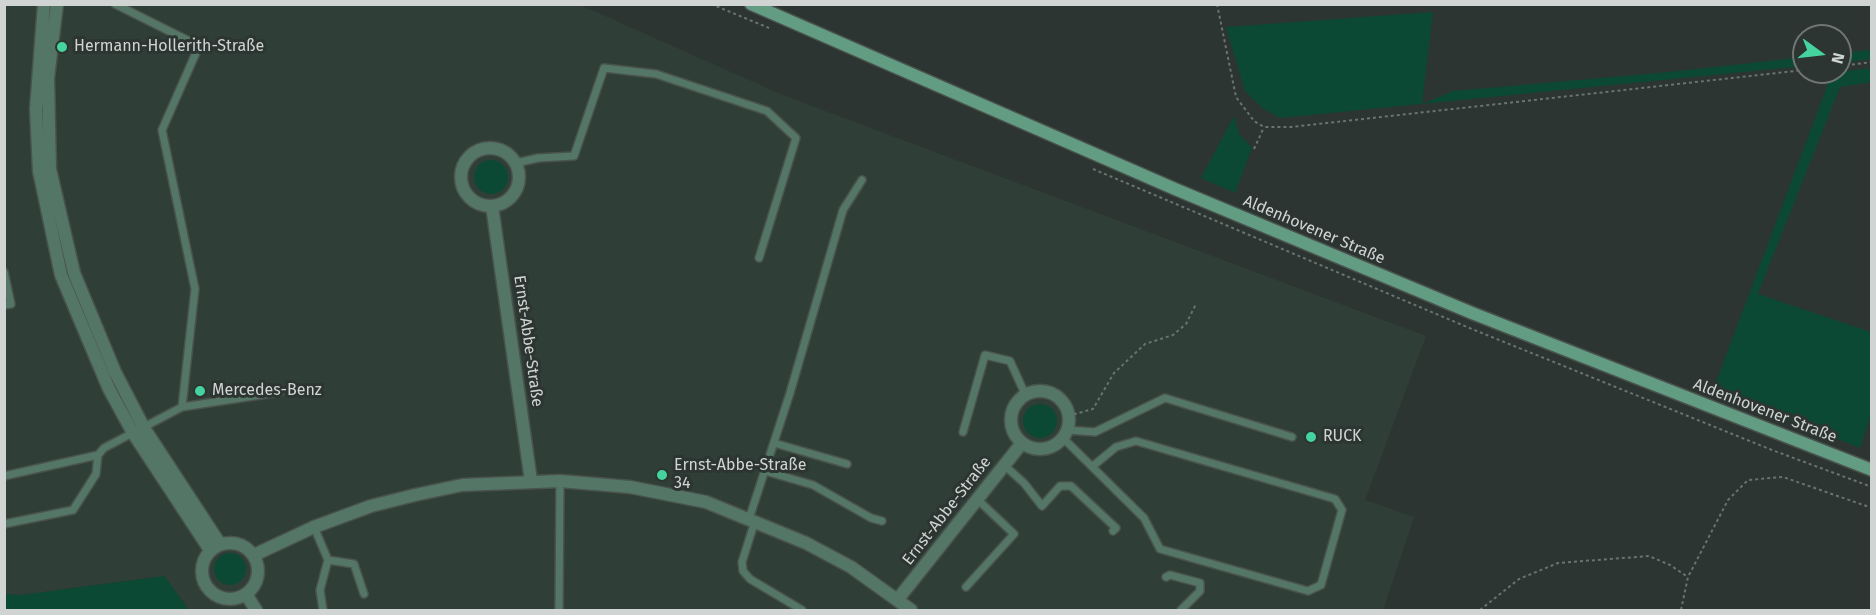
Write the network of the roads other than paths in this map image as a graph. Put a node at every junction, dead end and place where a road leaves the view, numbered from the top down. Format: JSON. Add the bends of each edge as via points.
{"nodes":[{"id":1,"x":44,"y":4,"type":"edge"},
{"id":2,"x":57,"y":4,"type":"edge"},
{"id":3,"x":115,"y":4,"type":"edge"},
{"id":4,"x":751,"y":4,"type":"edge"},
{"id":5,"x":516,"y":163,"type":"junction"},
{"id":6,"x":862,"y":180,"type":"dead end"},
{"id":7,"x":492,"y":206,"type":"junction"},
{"id":8,"x":759,"y":258,"type":"dead end"},
{"id":9,"x":4,"y":272,"type":"edge"},
{"id":10,"x":4,"y":305,"type":"edge"},
{"id":11,"x":280,"y":392,"type":"dead end"},
{"id":12,"x":1026,"y":396,"type":"junction"},
{"id":13,"x":182,"y":408,"type":"junction"},
{"id":14,"x":139,"y":431,"type":"junction"},
{"id":15,"x":963,"y":432,"type":"dead end"},
{"id":16,"x":1065,"y":434,"type":"junction"},
{"id":17,"x":1292,"y":437,"type":"dead end"},
{"id":18,"x":774,"y":443,"type":"junction"},
{"id":19,"x":1022,"y":443,"type":"junction"},
{"id":20,"x":98,"y":455,"type":"junction"},
{"id":21,"x":847,"y":464,"type":"dead end"},
{"id":22,"x":1004,"y":465,"type":"junction"},
{"id":23,"x":1093,"y":466,"type":"junction"},
{"id":24,"x":1872,"y":470,"type":"edge"},
{"id":25,"x":765,"y":471,"type":"junction"},
{"id":26,"x":4,"y":476,"type":"edge"},
{"id":27,"x":531,"y":481,"type":"junction"},
{"id":28,"x":560,"y":481,"type":"junction"},
{"id":29,"x":977,"y":499,"type":"junction"},
{"id":30,"x":752,"y":520,"type":"junction"},
{"id":31,"x":882,"y":521,"type":"dead end"},
{"id":32,"x":4,"y":524,"type":"edge"},
{"id":33,"x":314,"y":527,"type":"junction"},
{"id":34,"x":1113,"y":531,"type":"dead end"},
{"id":35,"x":215,"y":547,"type":"junction"},
{"id":36,"x":254,"y":555,"type":"junction"},
{"id":37,"x":328,"y":560,"type":"junction"},
{"id":38,"x":1166,"y":577,"type":"dead end"},
{"id":39,"x":966,"y":587,"type":"dead end"},
{"id":40,"x":246,"y":594,"type":"junction"},
{"id":41,"x":364,"y":594,"type":"dead end"},
{"id":42,"x":898,"y":599,"type":"junction"},
{"id":43,"x":256,"y":610,"type":"edge"},
{"id":44,"x":322,"y":610,"type":"edge"},
{"id":45,"x":560,"y":610,"type":"edge"},
{"id":46,"x":802,"y":610,"type":"edge"},
{"id":47,"x":911,"y":610,"type":"edge"},
{"id":48,"x":1181,"y":610,"type":"edge"}],
"edges":[{"from":1,"to":14,"type":"street","via":[[36,109],[39,171],[61,275],[109,389]]},
{"from":2,"to":14,"type":"street","via":[[48,78],[50,169],[74,273]]},
{"from":3,"to":13,"type":"lane","via":[[199,45],[162,130],[195,289]]},
{"from":4,"to":24,"type":"main road","name":"Aldenhovener Straße","via":[[1164,185],[1461,309]]},
{"from":5,"to":7,"type":"street","via":[[516,191],[501,204]]},
{"from":5,"to":7,"type":"street","via":[[502,150],[493,148],[475,152],[468,159],[461,176],[467,194],[474,201]]},
{"from":5,"to":8,"type":"lane","via":[[574,156],[604,68],[656,74],[767,111],[796,138]]},
{"from":6,"to":18,"type":"lane","via":[[843,210]]},
{"from":7,"to":27,"type":"street","name":"Ernst-Abbe-Straße"},
{"from":9,"to":10,"type":"lane","via":[[11,304]]},
{"from":11,"to":13,"type":"lane"},
{"from":12,"to":15,"type":"lane","via":[[1010,361],[985,355]]},
{"from":12,"to":16,"type":"street","via":[[1034,392],[1052,394],[1068,416]]},
{"from":12,"to":19,"type":"street","via":[[1013,409],[1011,418]]},
{"from":13,"to":14,"type":"lane"},
{"from":14,"to":20,"type":"lane","via":[[104,448]]},
{"from":14,"to":35,"type":"street"},
{"from":16,"to":17,"type":"lane","via":[[1095,432],[1165,398]]},
{"from":16,"to":19,"type":"street","via":[[1057,444],[1039,449]]},
{"from":16,"to":23,"type":"lane"},
{"from":18,"to":21,"type":"lane"},
{"from":18,"to":25,"type":"lane"},
{"from":19,"to":22,"type":"street","name":"Ernst-Abbe-Straße"},
{"from":20,"to":26,"type":"lane"},
{"from":20,"to":32,"type":"lane","via":[[96,474],[73,510]]},
{"from":22,"to":29,"type":"street","name":"Ernst-Abbe-Straße"},
{"from":22,"to":34,"type":"lane","via":[[1042,506],[1060,486],[1071,486],[1116,528]]},
{"from":23,"to":23,"type":"lane","via":[[1144,518],[1160,549],[1308,591],[1321,585],[1342,510],[1335,499],[1136,441],[1116,447]]},
{"from":25,"to":30,"type":"lane"},
{"from":25,"to":31,"type":"lane","via":[[813,485]]},
{"from":27,"to":28,"type":"street"},
{"from":27,"to":33,"type":"street","via":[[462,486],[415,495]]},
{"from":28,"to":30,"type":"street","via":[[659,492],[706,502]]},
{"from":28,"to":45,"type":"lane"},
{"from":29,"to":39,"type":"lane","via":[[1014,534]]},
{"from":29,"to":42,"type":"street","name":"Ernst-Abbe-Straße"},
{"from":30,"to":42,"type":"street","via":[[851,567]]},
{"from":30,"to":46,"type":"lane","via":[[743,571]]},
{"from":33,"to":36,"type":"street"},
{"from":33,"to":37,"type":"lane"},
{"from":35,"to":36,"type":"street","via":[[236,543]]},
{"from":35,"to":40,"type":"street","via":[[204,558],[202,576],[211,592],[228,599]]},
{"from":36,"to":40,"type":"street","via":[[258,573]]},
{"from":37,"to":41,"type":"lane","via":[[354,564]]},
{"from":37,"to":44,"type":"lane","via":[[320,590]]},
{"from":38,"to":48,"type":"lane","via":[[1200,583],[1200,591]]},
{"from":40,"to":43,"type":"street"},
{"from":42,"to":47,"type":"street"}]}
